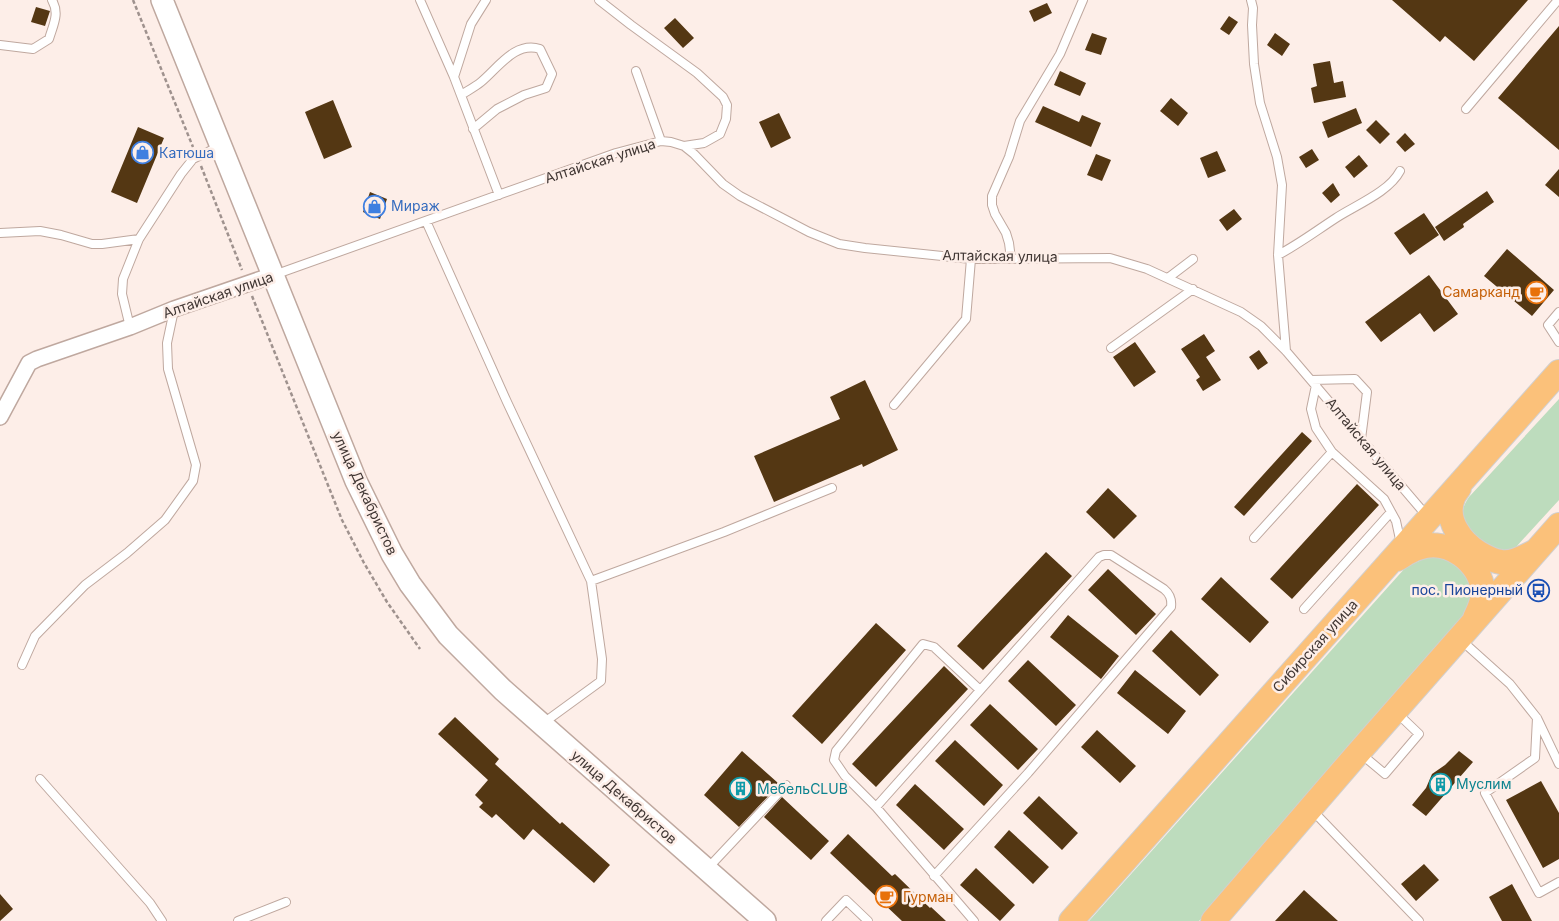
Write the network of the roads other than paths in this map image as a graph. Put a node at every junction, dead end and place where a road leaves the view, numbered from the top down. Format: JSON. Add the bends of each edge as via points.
{"nodes":[{"id":1,"x":52,"y":0,"type":"edge"},
{"id":2,"x":162,"y":0,"type":"edge"},
{"id":3,"x":420,"y":0,"type":"edge"},
{"id":4,"x":486,"y":0,"type":"edge"},
{"id":5,"x":599,"y":0,"type":"edge"},
{"id":6,"x":1083,"y":0,"type":"edge"},
{"id":7,"x":1251,"y":0,"type":"edge"},
{"id":8,"x":1558,"y":0,"type":"edge"},
{"id":9,"x":0,"y":45,"type":"edge"},
{"id":10,"x":636,"y":71,"type":"dead end"},
{"id":11,"x":454,"y":77,"type":"junction"},
{"id":12,"x":461,"y":95,"type":"junction"},
{"id":13,"x":1466,"y":108,"type":"dead end"},
{"id":14,"x":473,"y":129,"type":"junction"},
{"id":15,"x":661,"y":141,"type":"junction"},
{"id":16,"x":221,"y":146,"type":"junction"},
{"id":17,"x":684,"y":146,"type":"junction"},
{"id":18,"x":1400,"y":171,"type":"dead end"},
{"id":19,"x":499,"y":195,"type":"junction"},
{"id":20,"x":426,"y":221,"type":"junction"},
{"id":21,"x":0,"y":233,"type":"edge"},
{"id":22,"x":139,"y":239,"type":"junction"},
{"id":23,"x":1278,"y":256,"type":"junction"},
{"id":24,"x":971,"y":259,"type":"junction"},
{"id":25,"x":1011,"y":259,"type":"junction"},
{"id":26,"x":1193,"y":259,"type":"dead end"},
{"id":27,"x":273,"y":275,"type":"junction"},
{"id":28,"x":1168,"y":278,"type":"junction"},
{"id":29,"x":1193,"y":289,"type":"junction"},
{"id":30,"x":174,"y":309,"type":"junction"},
{"id":31,"x":1559,"y":312,"type":"edge"},
{"id":32,"x":130,"y":327,"type":"junction"},
{"id":33,"x":1559,"y":342,"type":"edge"},
{"id":34,"x":1111,"y":348,"type":"dead end"},
{"id":35,"x":1286,"y":351,"type":"junction"},
{"id":36,"x":1559,"y":372,"type":"edge"},
{"id":37,"x":1314,"y":383,"type":"junction"},
{"id":38,"x":894,"y":405,"type":"dead end"},
{"id":39,"x":0,"y":417,"type":"edge"},
{"id":40,"x":1360,"y":439,"type":"junction"},
{"id":41,"x":1332,"y":452,"type":"junction"},
{"id":42,"x":1462,"y":482,"type":"junction"},
{"id":43,"x":832,"y":488,"type":"dead end"},
{"id":44,"x":1391,"y":512,"type":"junction"},
{"id":45,"x":1429,"y":519,"type":"junction"},
{"id":46,"x":1559,"y":525,"type":"edge"},
{"id":47,"x":1254,"y":538,"type":"dead end"},
{"id":48,"x":1537,"y":550,"type":"junction"},
{"id":49,"x":1394,"y":557,"type":"junction"},
{"id":50,"x":591,"y":581,"type":"junction"},
{"id":51,"x":1304,"y":609,"type":"dead end"},
{"id":52,"x":1466,"y":631,"type":"junction"},
{"id":53,"x":22,"y":665,"type":"dead end"},
{"id":54,"x":980,"y":690,"type":"junction"},
{"id":55,"x":1395,"y":711,"type":"junction"},
{"id":56,"x":1537,"y":718,"type":"junction"},
{"id":57,"x":542,"y":724,"type":"junction"},
{"id":58,"x":1359,"y":752,"type":"junction"},
{"id":59,"x":1559,"y":764,"type":"edge"},
{"id":60,"x":40,"y":779,"type":"dead end"},
{"id":61,"x":786,"y":785,"type":"dead end"},
{"id":62,"x":876,"y":807,"type":"junction"},
{"id":63,"x":1310,"y":809,"type":"junction"},
{"id":64,"x":707,"y":869,"type":"junction"},
{"id":65,"x":934,"y":876,"type":"junction"},
{"id":66,"x":1559,"y":882,"type":"edge"},
{"id":67,"x":286,"y":902,"type":"dead end"},
{"id":68,"x":759,"y":919,"type":"edge"},
{"id":69,"x":162,"y":921,"type":"edge"},
{"id":70,"x":238,"y":921,"type":"edge"},
{"id":71,"x":826,"y":921,"type":"edge"},
{"id":72,"x":868,"y":921,"type":"edge"},
{"id":73,"x":974,"y":921,"type":"edge"},
{"id":74,"x":1071,"y":921,"type":"edge"},
{"id":75,"x":1213,"y":921,"type":"edge"},
{"id":76,"x":1419,"y":921,"type":"edge"}],
"edges":[{"from":1,"to":9,"type":"lane","via":[[57,14],[49,40],[33,49]]},
{"from":2,"to":16,"type":"main road","name":"улица Декабристов"},
{"from":3,"to":11,"type":"lane"},
{"from":4,"to":11,"type":"lane","via":[[471,24]]},
{"from":5,"to":17,"type":"lane","via":[[723,96],[727,105],[726,119],[720,134],[704,144]]},
{"from":6,"to":25,"type":"lane","via":[[1060,54],[1020,121],[992,196],[995,214],[1006,233]]},
{"from":7,"to":23,"type":"lane","via":[[1254,64],[1260,103],[1278,157],[1282,185]]},
{"from":8,"to":13,"type":"lane"},
{"from":10,"to":15,"type":"lane"},
{"from":11,"to":12,"type":"lane"},
{"from":12,"to":14,"type":"lane"},
{"from":12,"to":14,"type":"lane","via":[[514,52],[532,46],[540,49],[552,74],[546,88],[496,109]]},
{"from":14,"to":19,"type":"lane"},
{"from":15,"to":17,"type":"lane","name":"Алтайская улица"},
{"from":15,"to":19,"type":"lane","name":"Алтайская улица","via":[[616,153]]},
{"from":16,"to":22,"type":"lane","via":[[193,160]]},
{"from":16,"to":27,"type":"main road","name":"улица Декабристов"},
{"from":17,"to":24,"type":"lane","name":"Алтайская улица","via":[[740,196],[808,232],[840,244]]},
{"from":18,"to":23,"type":"lane","via":[[1396,180],[1381,191]]},
{"from":19,"to":20,"type":"lane","name":"Алтайская улица"},
{"from":20,"to":27,"type":"lane","name":"Алтайская улица"},
{"from":20,"to":50,"type":"lane"},
{"from":21,"to":22,"type":"lane","via":[[40,231],[92,244]]},
{"from":22,"to":32,"type":"lane","via":[[123,279],[122,294]]},
{"from":23,"to":35,"type":"lane"},
{"from":24,"to":25,"type":"lane","name":"Алтайская улица"},
{"from":24,"to":38,"type":"lane","via":[[966,319]]},
{"from":25,"to":28,"type":"lane","name":"Алтайская улица","via":[[1110,258]]},
{"from":26,"to":28,"type":"lane"},
{"from":27,"to":30,"type":"street","name":"Алтайская улица"},
{"from":27,"to":57,"type":"main road","name":"улица Декабристов","via":[[356,481],[392,554],[448,635]]},
{"from":28,"to":29,"type":"lane","name":"Алтайская улица"},
{"from":29,"to":34,"type":"lane"},
{"from":29,"to":35,"type":"lane","name":"Алтайская улица","via":[[1262,326]]},
{"from":30,"to":32,"type":"street","name":"Алтайская улица"},
{"from":30,"to":53,"type":"lane","via":[[167,343],[168,370],[196,465],[193,481],[165,520],[85,585],[35,636]]},
{"from":31,"to":33,"type":"lane","via":[[1548,324]]},
{"from":32,"to":39,"type":"street","name":"Алтайская улица","via":[[29,363]]},
{"from":35,"to":37,"type":"lane","name":"Алтайская улица"},
{"from":36,"to":42,"type":"main road","name":"Сибирская улица"},
{"from":37,"to":40,"type":"lane","name":"Алтайская улица"},
{"from":37,"to":40,"type":"lane","via":[[1355,379],[1367,392]]},
{"from":37,"to":41,"type":"lane","via":[[1311,409],[1316,428]]},
{"from":40,"to":45,"type":"lane","name":"Алтайская улица"},
{"from":41,"to":44,"type":"lane","via":[[1384,499]]},
{"from":41,"to":47,"type":"lane"},
{"from":42,"to":45,"type":"main road","name":"Сибирская улица"},
{"from":42,"to":48,"type":"main road","via":[[1453,498],[1451,512],[1457,532],[1468,545],[1500,562],[1515,561]]},
{"from":43,"to":50,"type":"lane"},
{"from":44,"to":49,"type":"lane","via":[[1396,521]]},
{"from":44,"to":51,"type":"lane"},
{"from":45,"to":49,"type":"main road","name":"Сибирская улица"},
{"from":46,"to":48,"type":"main road"},
{"from":48,"to":52,"type":"main road"},
{"from":49,"to":52,"type":"main road","via":[[1430,546],[1443,546],[1464,556],[1480,576],[1483,593],[1481,604]]},
{"from":49,"to":74,"type":"main road","name":"Сибирская улица"},
{"from":50,"to":57,"type":"lane","via":[[602,659],[601,681]]},
{"from":52,"to":55,"type":"main road"},
{"from":52,"to":56,"type":"lane"},
{"from":54,"to":62,"type":"lane"},
{"from":54,"to":62,"type":"lane","via":[[934,647],[923,644],[836,751],[834,760],[845,776]]},
{"from":54,"to":65,"type":"lane","via":[[1099,557],[1111,554],[1169,594],[1171,607]]},
{"from":55,"to":58,"type":"main road"},
{"from":55,"to":58,"type":"lane","via":[[1419,734],[1385,774]]},
{"from":56,"to":59,"type":"lane"},
{"from":56,"to":66,"type":"lane","via":[[1535,758],[1485,793],[1539,893]]},
{"from":57,"to":64,"type":"main road","name":"улица Декабристов"},
{"from":58,"to":63,"type":"main road"},
{"from":60,"to":69,"type":"lane","via":[[150,903]]},
{"from":61,"to":64,"type":"lane"},
{"from":62,"to":65,"type":"lane"},
{"from":63,"to":75,"type":"main road"},
{"from":63,"to":76,"type":"lane"},
{"from":64,"to":68,"type":"main road","name":"улица Декабристов"},
{"from":65,"to":73,"type":"lane"},
{"from":67,"to":70,"type":"lane"},
{"from":71,"to":72,"type":"lane","via":[[846,900]]}]}
